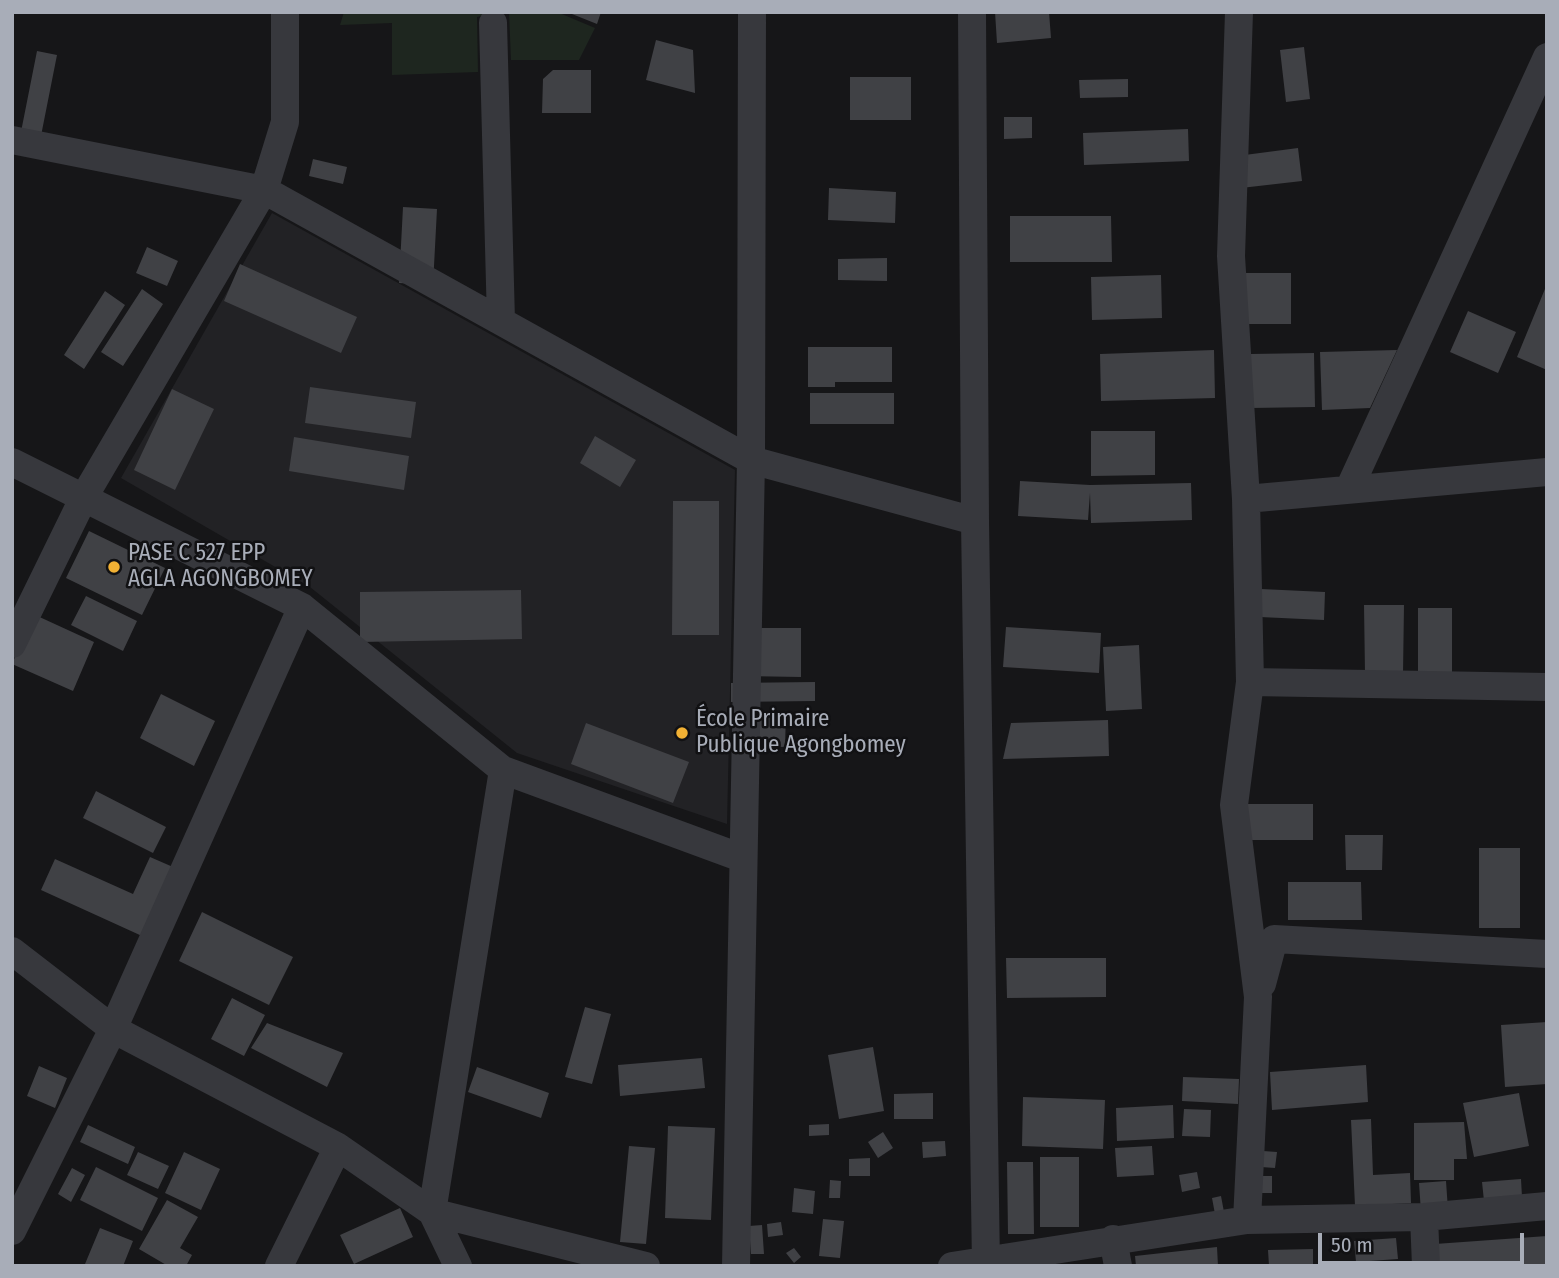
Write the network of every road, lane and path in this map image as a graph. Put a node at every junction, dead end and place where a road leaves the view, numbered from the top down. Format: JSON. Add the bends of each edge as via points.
{"nodes":[{"id":1,"x":285,"y":12,"type":"edge"},
{"id":2,"x":752,"y":12,"type":"edge"},
{"id":3,"x":972,"y":12,"type":"edge"},
{"id":4,"x":1239,"y":12,"type":"edge"},
{"id":5,"x":493,"y":23,"type":"dead end"},
{"id":6,"x":1547,"y":57,"type":"edge"},
{"id":7,"x":12,"y":140,"type":"edge"},
{"id":8,"x":264,"y":190,"type":"junction"},
{"id":9,"x":501,"y":321,"type":"junction"},
{"id":10,"x":751,"y":460,"type":"junction"},
{"id":11,"x":12,"y":462,"type":"edge"},
{"id":12,"x":1547,"y":472,"type":"edge"},
{"id":13,"x":1349,"y":489,"type":"junction"},
{"id":14,"x":84,"y":497,"type":"junction"},
{"id":15,"x":1247,"y":499,"type":"junction"},
{"id":16,"x":975,"y":521,"type":"junction"},
{"id":17,"x":302,"y":607,"type":"junction"},
{"id":18,"x":12,"y":644,"type":"edge"},
{"id":19,"x":1250,"y":682,"type":"junction"},
{"id":20,"x":1547,"y":687,"type":"edge"},
{"id":21,"x":503,"y":770,"type":"junction"},
{"id":22,"x":742,"y":858,"type":"junction"},
{"id":23,"x":12,"y":951,"type":"edge"},
{"id":24,"x":1547,"y":954,"type":"edge"},
{"id":25,"x":1258,"y":997,"type":"junction"},
{"id":26,"x":113,"y":1030,"type":"junction"},
{"id":27,"x":338,"y":1147,"type":"junction"},
{"id":28,"x":1547,"y":1206,"type":"edge"},
{"id":29,"x":432,"y":1212,"type":"junction"},
{"id":30,"x":1424,"y":1217,"type":"junction"},
{"id":31,"x":1247,"y":1220,"type":"junction"},
{"id":32,"x":12,"y":1231,"type":"edge"},
{"id":33,"x":1116,"y":1252,"type":"edge"},
{"id":34,"x":986,"y":1264,"type":"edge"},
{"id":35,"x":279,"y":1266,"type":"edge"},
{"id":36,"x":458,"y":1266,"type":"edge"},
{"id":37,"x":646,"y":1266,"type":"edge"},
{"id":38,"x":736,"y":1266,"type":"edge"},
{"id":39,"x":952,"y":1266,"type":"edge"},
{"id":40,"x":1426,"y":1266,"type":"edge"}],
"edges":[{"from":1,"to":8,"type":"street","via":[[285,122]]},
{"from":2,"to":10,"type":"street"},
{"from":3,"to":16,"type":"street"},
{"from":4,"to":15,"type":"street","via":[[1231,256]]},
{"from":5,"to":9,"type":"street"},
{"from":6,"to":13,"type":"street"},
{"from":7,"to":8,"type":"street"},
{"from":8,"to":9,"type":"street"},
{"from":8,"to":14,"type":"street"},
{"from":9,"to":10,"type":"street"},
{"from":10,"to":16,"type":"street"},
{"from":10,"to":22,"type":"street"},
{"from":11,"to":14,"type":"street"},
{"from":12,"to":13,"type":"street"},
{"from":13,"to":15,"type":"street"},
{"from":14,"to":17,"type":"street"},
{"from":14,"to":18,"type":"street"},
{"from":15,"to":19,"type":"street"},
{"from":16,"to":34,"type":"street"},
{"from":17,"to":21,"type":"street"},
{"from":17,"to":26,"type":"street"},
{"from":19,"to":20,"type":"street"},
{"from":19,"to":25,"type":"street","via":[[1234,805]]},
{"from":21,"to":22,"type":"street"},
{"from":21,"to":29,"type":"street"},
{"from":22,"to":38,"type":"street"},
{"from":23,"to":26,"type":"street"},
{"from":24,"to":25,"type":"street","via":[[1274,939]]},
{"from":25,"to":31,"type":"street"},
{"from":26,"to":27,"type":"street"},
{"from":26,"to":32,"type":"street"},
{"from":27,"to":29,"type":"street"},
{"from":27,"to":35,"type":"street"},
{"from":28,"to":30,"type":"street"},
{"from":29,"to":36,"type":"street"},
{"from":29,"to":37,"type":"street"},
{"from":30,"to":31,"type":"street"},
{"from":30,"to":40,"type":"street"},
{"from":31,"to":33,"type":"street"},
{"from":33,"to":34,"type":"street"},
{"from":34,"to":39,"type":"street"}]}
